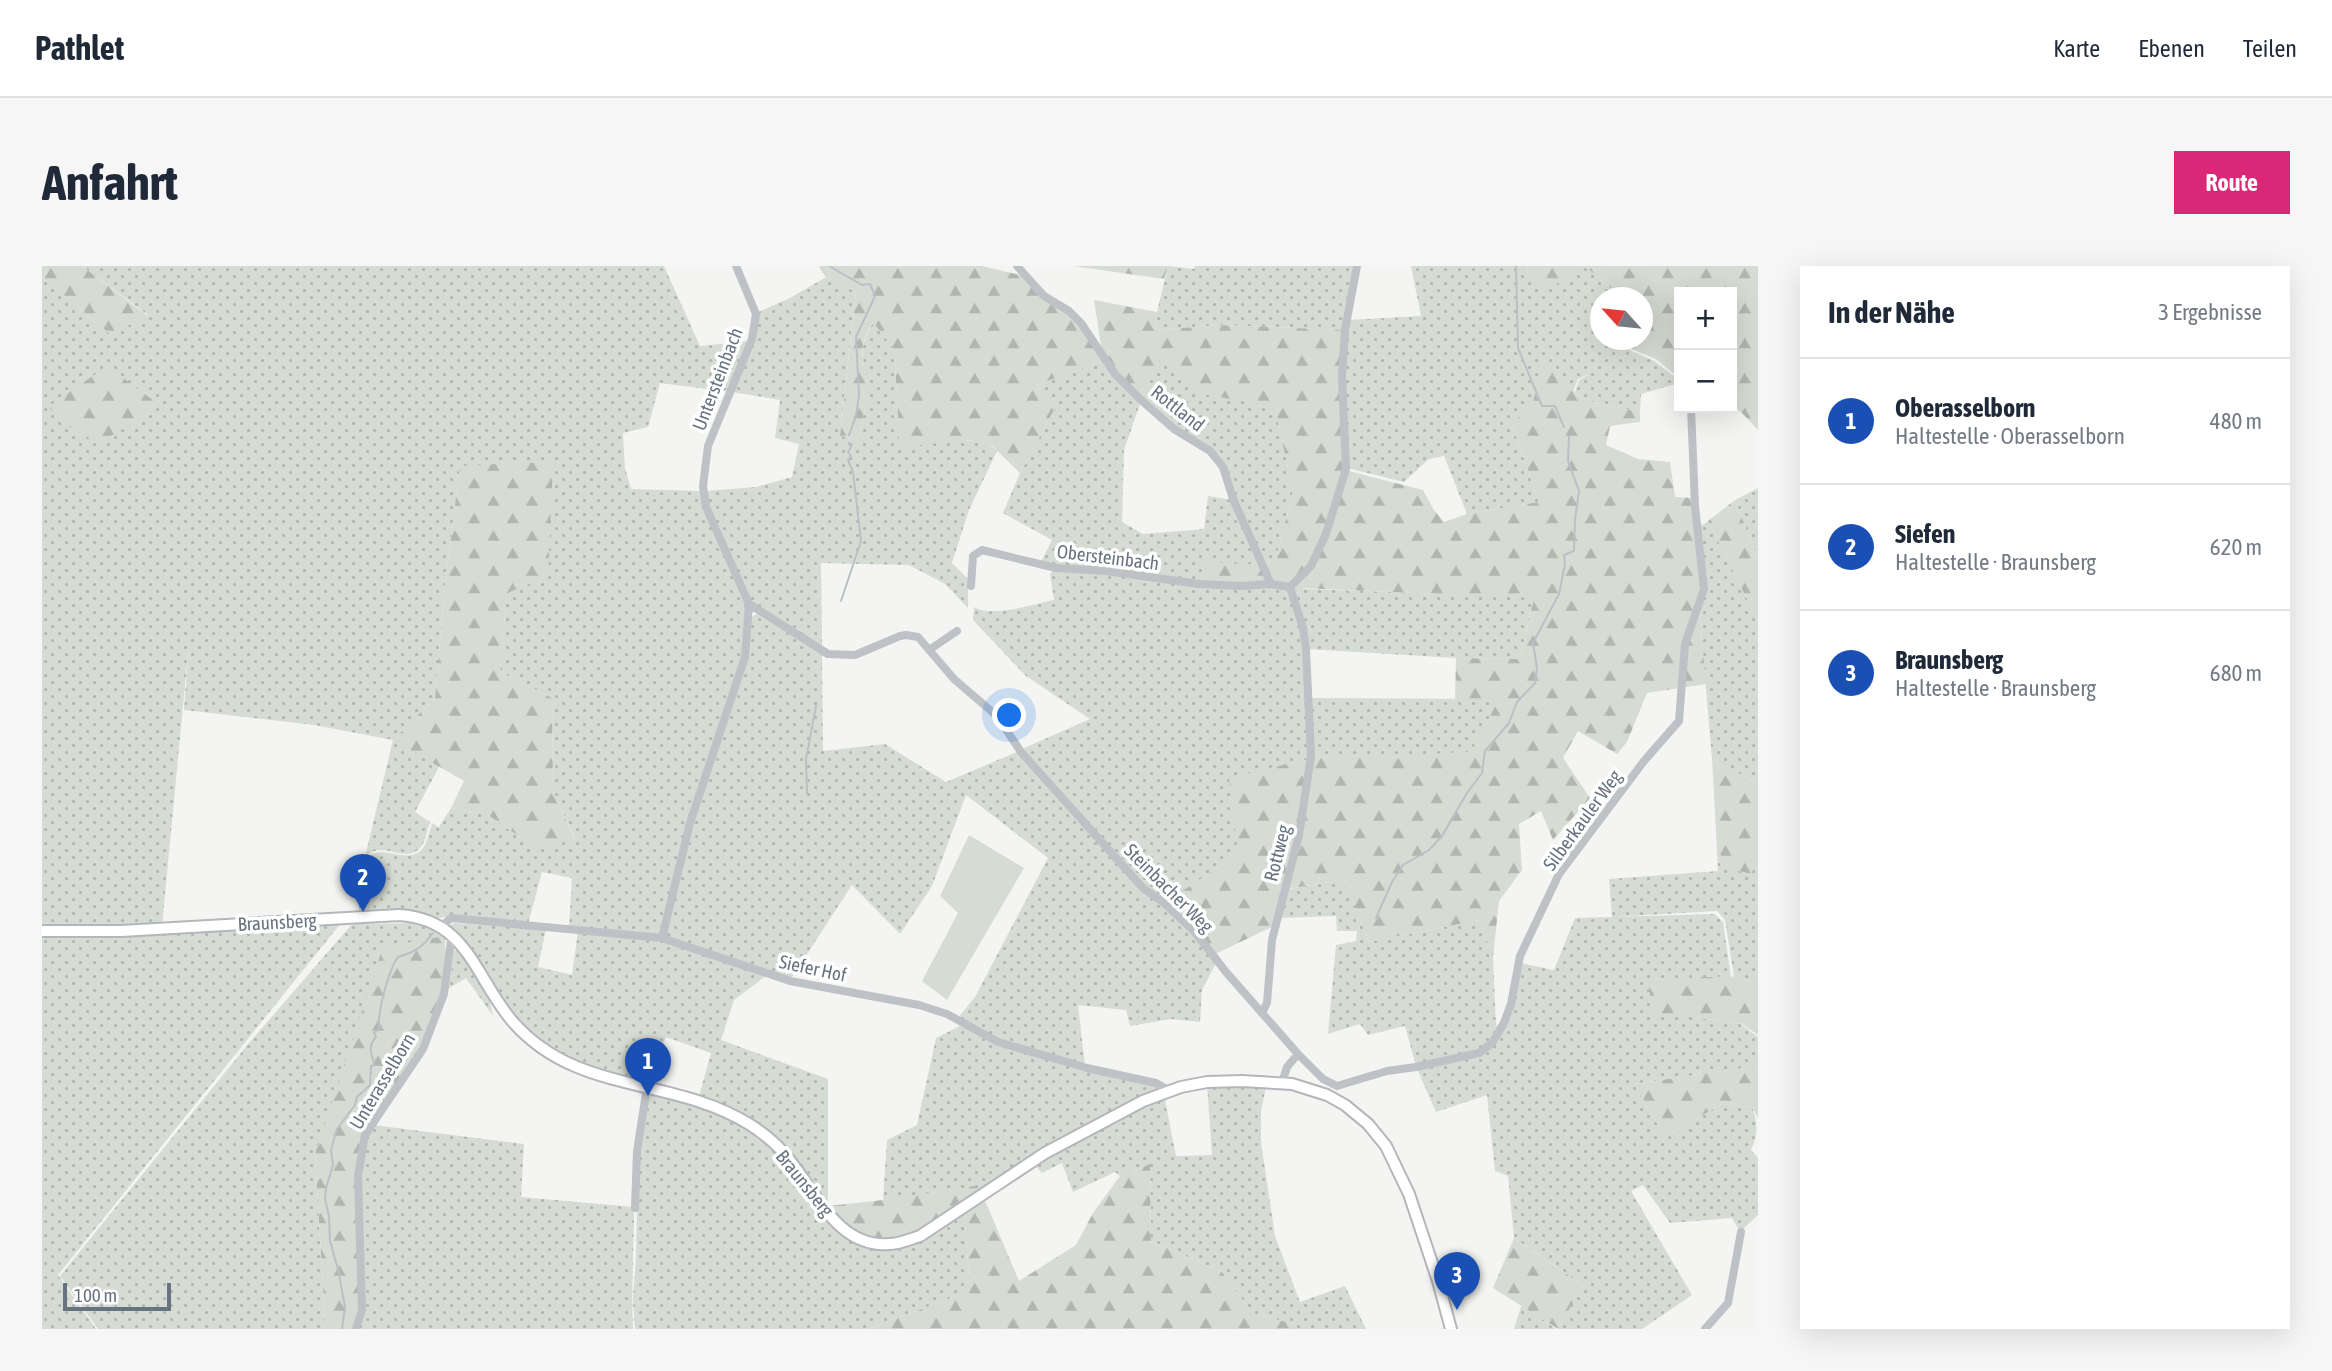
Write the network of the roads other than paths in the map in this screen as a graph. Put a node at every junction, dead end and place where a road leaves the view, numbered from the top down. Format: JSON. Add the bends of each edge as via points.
{"nodes":[{"id":1,"x":736,"y":266,"type":"edge"},
{"id":2,"x":1017,"y":266,"type":"edge"},
{"id":3,"x":1357,"y":266,"type":"edge"},
{"id":4,"x":1691,"y":413,"type":"edge"},
{"id":5,"x":1271,"y":584,"type":"junction"},
{"id":6,"x":971,"y":586,"type":"dead end"},
{"id":7,"x":1290,"y":587,"type":"junction"},
{"id":8,"x":750,"y":604,"type":"junction"},
{"id":9,"x":957,"y":631,"type":"dead end"},
{"id":10,"x":929,"y":650,"type":"junction"},
{"id":11,"x":442,"y":926,"type":"junction"},
{"id":12,"x":42,"y":931,"type":"edge"},
{"id":13,"x":455,"y":938,"type":"junction"},
{"id":14,"x":662,"y":938,"type":"junction"},
{"id":15,"x":1262,"y":1013,"type":"junction"},
{"id":16,"x":1298,"y":1054,"type":"junction"},
{"id":17,"x":1323,"y":1079,"type":"junction"},
{"id":18,"x":1282,"y":1083,"type":"junction"},
{"id":19,"x":647,"y":1087,"type":"junction"},
{"id":20,"x":1170,"y":1091,"type":"junction"},
{"id":21,"x":1327,"y":1095,"type":"junction"},
{"id":22,"x":635,"y":1208,"type":"dead end"},
{"id":23,"x":1741,"y":1232,"type":"dead end"},
{"id":24,"x":356,"y":1329,"type":"edge"},
{"id":25,"x":1451,"y":1329,"type":"edge"},
{"id":26,"x":1705,"y":1329,"type":"edge"}],
"edges":[{"from":1,"to":8,"type":"street","name":"Untersteinbach","via":[[756,314],[752,339],[708,446],[703,486],[706,507]]},
{"from":2,"to":5,"type":"street","name":"Rottland","via":[[1044,296],[1081,323],[1115,374],[1142,401],[1174,429],[1210,451],[1223,467]]},
{"from":3,"to":7,"type":"street","via":[[1342,377],[1346,469],[1311,566]]},
{"from":4,"to":17,"type":"street","name":"Silberkauler Weg","via":[[1704,589],[1685,644],[1679,721],[1559,874],[1520,956],[1511,1004],[1492,1043],[1455,1059],[1337,1086]]},
{"from":5,"to":6,"type":"street","name":"Obersteinbach","via":[[1199,584],[1106,570],[1056,568],[982,551],[973,556]]},
{"from":5,"to":7,"type":"street"},
{"from":7,"to":15,"type":"street","name":"Rottweg","via":[[1306,649],[1311,756],[1299,835],[1272,940],[1267,1003]]},
{"from":8,"to":10,"type":"street","via":[[828,654],[855,655],[906,635],[918,637]]},
{"from":8,"to":14,"type":"street","via":[[746,657],[690,823]]},
{"from":9,"to":10,"type":"street"},
{"from":10,"to":15,"type":"street","name":"Steinbacher Weg","via":[[997,716],[1021,752],[1143,888],[1194,930]]},
{"from":11,"to":12,"type":"main road","name":"Braunsberg","via":[[399,915],[121,932]]},
{"from":11,"to":13,"type":"main road","name":"Braunsberg"},
{"from":11,"to":14,"type":"street","name":"Siefer Hof","via":[[451,918]]},
{"from":13,"to":19,"type":"main road","name":"Braunsberg","via":[[506,1014],[537,1046],[582,1070]]},
{"from":13,"to":24,"type":"street","name":"Unterasselborn","via":[[444,994],[423,1049],[365,1135],[358,1177],[362,1310]]},
{"from":14,"to":20,"type":"street","name":"Siefer Hof","via":[[790,981],[919,1005],[947,1014],[998,1042],[1156,1083]]},
{"from":15,"to":16,"type":"street","name":"Steinbacher Weg"},
{"from":16,"to":17,"type":"street"},
{"from":16,"to":18,"type":"street"},
{"from":17,"to":21,"type":"street"},
{"from":18,"to":20,"type":"main road","name":"Braunsberg","via":[[1215,1082]]},
{"from":18,"to":21,"type":"main road","name":"Braunsberg"},
{"from":19,"to":20,"type":"main road","name":"Braunsberg","via":[[704,1102],[752,1126],[782,1151],[837,1223],[860,1239],[882,1244],[920,1236],[1063,1143]]},
{"from":19,"to":22,"type":"street","via":[[637,1151]]},
{"from":21,"to":25,"type":"main road","name":"Braunsberg","via":[[1368,1124],[1399,1170]]},
{"from":23,"to":26,"type":"street","via":[[1728,1303]]}]}
